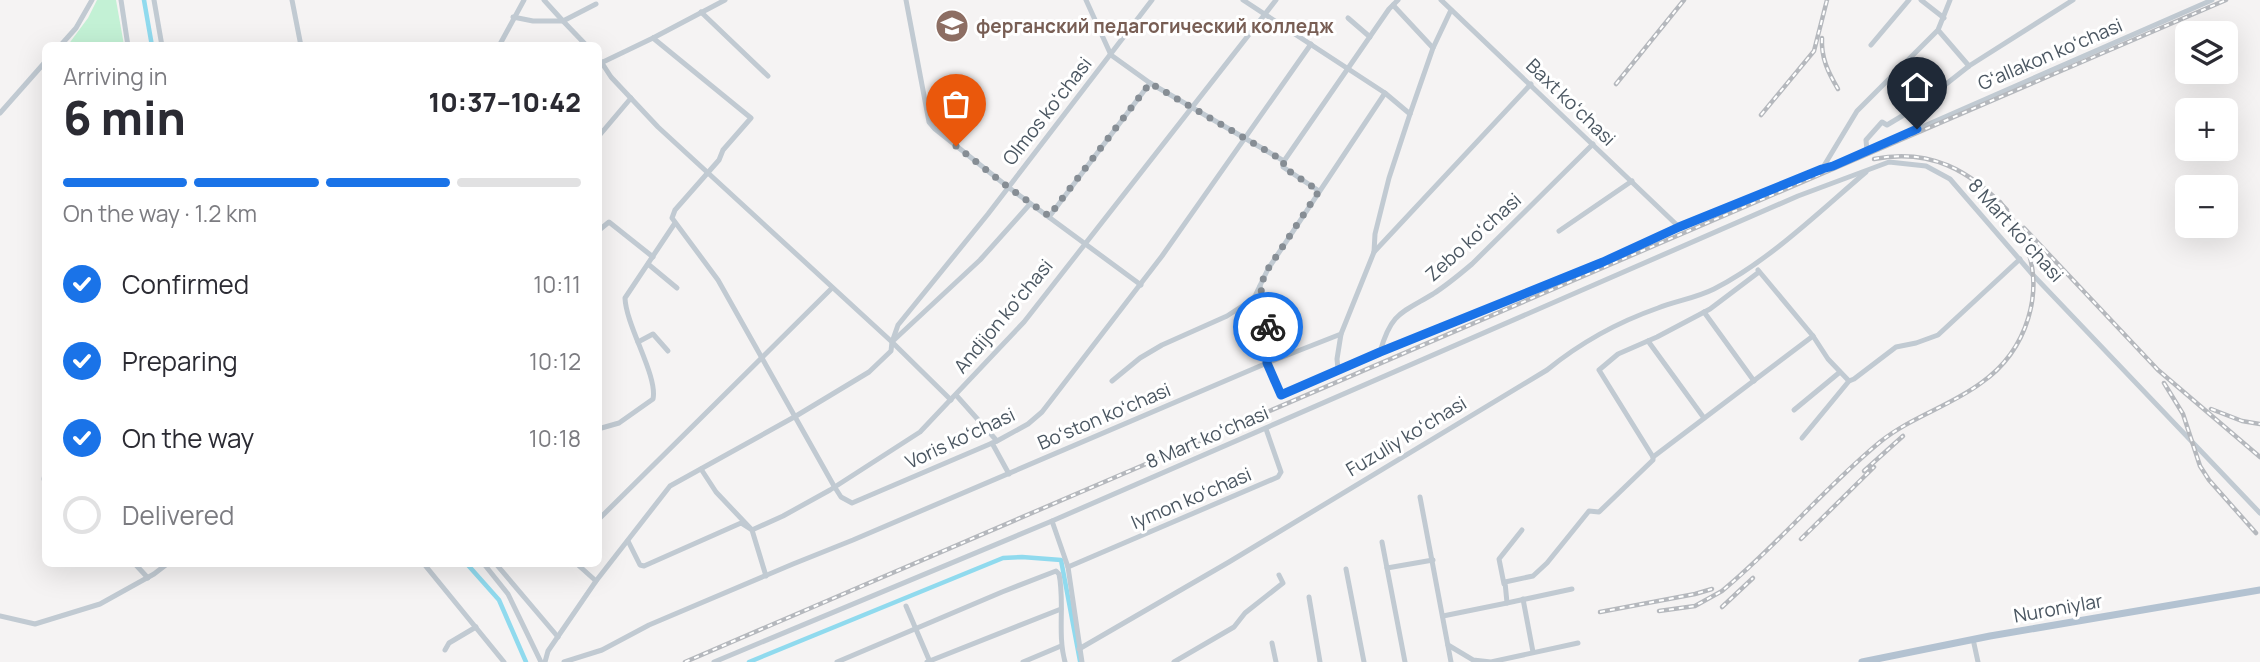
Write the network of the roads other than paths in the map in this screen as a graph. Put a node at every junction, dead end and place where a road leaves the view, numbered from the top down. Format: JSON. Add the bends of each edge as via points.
{"nodes":[{"id":1,"x":92,"y":0,"type":"edge"},
{"id":2,"x":121,"y":0,"type":"edge"},
{"id":3,"x":154,"y":0,"type":"edge"},
{"id":4,"x":292,"y":0,"type":"edge"},
{"id":5,"x":524,"y":0,"type":"edge"},
{"id":6,"x":544,"y":0,"type":"edge"},
{"id":7,"x":725,"y":0,"type":"edge"},
{"id":8,"x":906,"y":0,"type":"edge"},
{"id":9,"x":1086,"y":0,"type":"edge"},
{"id":10,"x":1152,"y":0,"type":"edge"},
{"id":11,"x":1242,"y":0,"type":"edge"},
{"id":12,"x":1276,"y":0,"type":"edge"},
{"id":13,"x":1398,"y":0,"type":"edge"},
{"id":14,"x":1441,"y":0,"type":"edge"},
{"id":15,"x":1909,"y":0,"type":"edge"},
{"id":16,"x":1921,"y":0,"type":"edge"},
{"id":17,"x":1950,"y":0,"type":"edge"},
{"id":18,"x":2073,"y":0,"type":"edge"},
{"id":19,"x":2213,"y":0,"type":"edge"},
{"id":20,"x":596,"y":4,"type":"dead end"},
{"id":21,"x":1393,"y":5,"type":"junction"},
{"id":22,"x":1451,"y":10,"type":"junction"},
{"id":23,"x":701,"y":12,"type":"junction"},
{"id":24,"x":1264,"y":15,"type":"junction"},
{"id":25,"x":513,"y":17,"type":"junction"},
{"id":26,"x":1348,"y":18,"type":"dead end"},
{"id":27,"x":1944,"y":18,"type":"junction"},
{"id":28,"x":563,"y":21,"type":"junction"},
{"id":29,"x":1938,"y":30,"type":"junction"},
{"id":30,"x":1370,"y":37,"type":"junction"},
{"id":31,"x":653,"y":38,"type":"junction"},
{"id":32,"x":64,"y":42,"type":"edge"},
{"id":33,"x":127,"y":42,"type":"edge"},
{"id":34,"x":161,"y":42,"type":"edge"},
{"id":35,"x":300,"y":42,"type":"edge"},
{"id":36,"x":501,"y":42,"type":"edge"},
{"id":37,"x":583,"y":42,"type":"edge"},
{"id":38,"x":1311,"y":44,"type":"junction"},
{"id":39,"x":1871,"y":45,"type":"dead end"},
{"id":40,"x":1433,"y":48,"type":"junction"},
{"id":41,"x":1111,"y":55,"type":"junction"},
{"id":42,"x":602,"y":59,"type":"edge"},
{"id":43,"x":602,"y":61,"type":"edge"},
{"id":44,"x":42,"y":66,"type":"edge"},
{"id":45,"x":1969,"y":66,"type":"junction"},
{"id":46,"x":1348,"y":70,"type":"junction"},
{"id":47,"x":768,"y":76,"type":"dead end"},
{"id":48,"x":1150,"y":83,"type":"junction"},
{"id":49,"x":1531,"y":84,"type":"junction"},
{"id":50,"x":1385,"y":93,"type":"junction"},
{"id":51,"x":631,"y":98,"type":"junction"},
{"id":52,"x":1192,"y":107,"type":"junction"},
{"id":53,"x":0,"y":113,"type":"edge"},
{"id":54,"x":1410,"y":114,"type":"junction"},
{"id":55,"x":602,"y":132,"type":"edge"},
{"id":56,"x":1244,"y":138,"type":"junction"},
{"id":57,"x":1592,"y":144,"type":"junction"},
{"id":58,"x":1867,"y":151,"type":"junction"},
{"id":59,"x":1284,"y":161,"type":"junction"},
{"id":60,"x":1871,"y":167,"type":"junction"},
{"id":61,"x":1822,"y":169,"type":"junction"},
{"id":62,"x":707,"y":173,"type":"junction"},
{"id":63,"x":1632,"y":181,"type":"junction"},
{"id":64,"x":1008,"y":187,"type":"junction"},
{"id":65,"x":1319,"y":191,"type":"junction"},
{"id":66,"x":1030,"y":204,"type":"junction"},
{"id":67,"x":1049,"y":216,"type":"junction"},
{"id":68,"x":676,"y":223,"type":"junction"},
{"id":69,"x":1679,"y":227,"type":"junction"},
{"id":70,"x":602,"y":228,"type":"edge"},
{"id":71,"x":1559,"y":231,"type":"dead end"},
{"id":72,"x":1084,"y":243,"type":"junction"},
{"id":73,"x":1374,"y":252,"type":"junction"},
{"id":74,"x":653,"y":257,"type":"junction"},
{"id":75,"x":2020,"y":259,"type":"junction"},
{"id":76,"x":648,"y":264,"type":"junction"},
{"id":77,"x":1755,"y":264,"type":"junction"},
{"id":78,"x":1759,"y":272,"type":"junction"},
{"id":79,"x":1141,"y":285,"type":"junction"},
{"id":80,"x":1260,"y":286,"type":"junction"},
{"id":81,"x":832,"y":288,"type":"junction"},
{"id":82,"x":677,"y":289,"type":"dead end"},
{"id":83,"x":1704,"y":312,"type":"junction"},
{"id":84,"x":1341,"y":334,"type":"junction"},
{"id":85,"x":1813,"y":336,"type":"junction"},
{"id":86,"x":1648,"y":341,"type":"junction"},
{"id":87,"x":638,"y":342,"type":"junction"},
{"id":88,"x":892,"y":342,"type":"junction"},
{"id":89,"x":668,"y":351,"type":"dead end"},
{"id":90,"x":1380,"y":352,"type":"junction"},
{"id":91,"x":762,"y":356,"type":"junction"},
{"id":92,"x":1267,"y":363,"type":"junction"},
{"id":93,"x":1338,"y":369,"type":"junction"},
{"id":94,"x":1840,"y":372,"type":"junction"},
{"id":95,"x":1112,"y":381,"type":"dead end"},
{"id":96,"x":1754,"y":381,"type":"junction"},
{"id":97,"x":1849,"y":381,"type":"junction"},
{"id":98,"x":953,"y":398,"type":"junction"},
{"id":99,"x":1794,"y":410,"type":"dead end"},
{"id":100,"x":796,"y":416,"type":"junction"},
{"id":101,"x":1704,"y":418,"type":"junction"},
{"id":102,"x":602,"y":428,"type":"edge"},
{"id":103,"x":1266,"y":429,"type":"junction"},
{"id":104,"x":1802,"y":438,"type":"dead end"},
{"id":105,"x":994,"y":442,"type":"junction"},
{"id":106,"x":1653,"y":457,"type":"junction"},
{"id":107,"x":701,"y":469,"type":"junction"},
{"id":108,"x":1009,"y":474,"type":"junction"},
{"id":109,"x":834,"y":486,"type":"junction"},
{"id":110,"x":1420,"y":497,"type":"dead end"},
{"id":111,"x":2260,"y":513,"type":"edge"},
{"id":112,"x":602,"y":516,"type":"edge"},
{"id":113,"x":1052,"y":521,"type":"junction"},
{"id":114,"x":752,"y":530,"type":"junction"},
{"id":115,"x":1522,"y":530,"type":"dead end"},
{"id":116,"x":628,"y":541,"type":"junction"},
{"id":117,"x":1382,"y":542,"type":"dead end"},
{"id":118,"x":1433,"y":561,"type":"junction"},
{"id":119,"x":138,"y":567,"type":"edge"},
{"id":120,"x":163,"y":567,"type":"edge"},
{"id":121,"x":426,"y":567,"type":"edge"},
{"id":122,"x":486,"y":567,"type":"edge"},
{"id":123,"x":499,"y":567,"type":"edge"},
{"id":124,"x":581,"y":567,"type":"edge"},
{"id":125,"x":1068,"y":567,"type":"junction"},
{"id":126,"x":1387,"y":568,"type":"junction"},
{"id":127,"x":1346,"y":569,"type":"dead end"},
{"id":128,"x":1279,"y":575,"type":"dead end"},
{"id":129,"x":766,"y":576,"type":"junction"},
{"id":130,"x":148,"y":578,"type":"junction"},
{"id":131,"x":596,"y":581,"type":"junction"},
{"id":132,"x":1504,"y":584,"type":"junction"},
{"id":133,"x":1572,"y":589,"type":"dead end"},
{"id":134,"x":2260,"y":590,"type":"edge"},
{"id":135,"x":1309,"y":597,"type":"dead end"},
{"id":136,"x":1523,"y":599,"type":"junction"},
{"id":137,"x":1507,"y":603,"type":"junction"},
{"id":138,"x":906,"y":606,"type":"dead end"},
{"id":139,"x":1061,"y":609,"type":"junction"},
{"id":140,"x":0,"y":616,"type":"edge"},
{"id":141,"x":1443,"y":616,"type":"junction"},
{"id":142,"x":475,"y":627,"type":"junction"},
{"id":143,"x":915,"y":628,"type":"junction"},
{"id":144,"x":558,"y":637,"type":"junction"},
{"id":145,"x":1973,"y":639,"type":"junction"},
{"id":146,"x":1272,"y":643,"type":"dead end"},
{"id":147,"x":1578,"y":643,"type":"dead end"},
{"id":148,"x":1448,"y":645,"type":"junction"},
{"id":149,"x":1061,"y":646,"type":"junction"},
{"id":150,"x":1079,"y":649,"type":"junction"},
{"id":151,"x":445,"y":650,"type":"dead end"},
{"id":152,"x":1533,"y":652,"type":"junction"},
{"id":153,"x":504,"y":662,"type":"edge"},
{"id":154,"x":543,"y":662,"type":"edge"},
{"id":155,"x":564,"y":662,"type":"edge"},
{"id":156,"x":714,"y":662,"type":"edge"},
{"id":157,"x":836,"y":662,"type":"edge"},
{"id":158,"x":928,"y":662,"type":"edge"},
{"id":159,"x":1023,"y":662,"type":"edge"},
{"id":160,"x":1065,"y":662,"type":"edge"},
{"id":161,"x":1082,"y":662,"type":"edge"},
{"id":162,"x":1174,"y":662,"type":"edge"},
{"id":163,"x":1276,"y":662,"type":"edge"},
{"id":164,"x":1320,"y":662,"type":"edge"},
{"id":165,"x":1364,"y":662,"type":"edge"},
{"id":166,"x":1405,"y":662,"type":"edge"},
{"id":167,"x":1451,"y":662,"type":"edge"},
{"id":168,"x":1862,"y":662,"type":"edge"},
{"id":169,"x":1978,"y":662,"type":"edge"}],
"edges":[{"from":1,"to":32,"type":"street"},
{"from":2,"to":33,"type":"street"},
{"from":3,"to":34,"type":"street"},
{"from":4,"to":35,"type":"street"},
{"from":5,"to":25,"type":"street"},
{"from":6,"to":28,"type":"street"},
{"from":7,"to":23,"type":"street"},
{"from":8,"to":64,"type":"street","via":[[929,122]]},
{"from":9,"to":41,"type":"street"},
{"from":10,"to":41,"type":"street","name":"Olmos koʻchasi"},
{"from":11,"to":24,"type":"street"},
{"from":12,"to":24,"type":"street","name":"Andijon koʻchasi"},
{"from":13,"to":21,"type":"street"},
{"from":14,"to":22,"type":"street","name":"Baxt koʻchasi"},
{"from":15,"to":39,"type":"street"},
{"from":16,"to":27,"type":"street"},
{"from":17,"to":27,"type":"street"},
{"from":18,"to":45,"type":"street"},
{"from":19,"to":58,"type":"street","name":"Gʻallakon koʻchasi"},
{"from":20,"to":28,"type":"street"},
{"from":21,"to":30,"type":"street"},
{"from":21,"to":40,"type":"street"},
{"from":22,"to":40,"type":"street"},
{"from":22,"to":49,"type":"street","name":"Baxt koʻchasi"},
{"from":23,"to":31,"type":"street"},
{"from":23,"to":47,"type":"street"},
{"from":24,"to":38,"type":"street"},
{"from":24,"to":52,"type":"street","name":"Andijon koʻchasi"},
{"from":25,"to":28,"type":"street"},
{"from":25,"to":36,"type":"street"},
{"from":26,"to":30,"type":"street"},
{"from":27,"to":29,"type":"street"},
{"from":28,"to":37,"type":"street"},
{"from":29,"to":45,"type":"street"},
{"from":29,"to":61,"type":"street","via":[[1857,111]]},
{"from":30,"to":46,"type":"street"},
{"from":31,"to":42,"type":"street"},
{"from":31,"to":62,"type":"street","via":[[751,118]]},
{"from":38,"to":46,"type":"street"},
{"from":38,"to":56,"type":"street","name":"Voris koʻchasi"},
{"from":40,"to":54,"type":"street"},
{"from":41,"to":48,"type":"street"},
{"from":41,"to":64,"type":"street","name":"Olmos koʻchasi"},
{"from":43,"to":51,"type":"street"},
{"from":44,"to":53,"type":"street"},
{"from":45,"to":58,"type":"street","via":[[1906,114],[1888,125],[1880,123],[1866,140]]},
{"from":46,"to":50,"type":"street"},
{"from":46,"to":59,"type":"street"},
{"from":48,"to":52,"type":"street"},
{"from":48,"to":67,"type":"street"},
{"from":49,"to":57,"type":"street","name":"Baxt koʻchasi"},
{"from":49,"to":73,"type":"street"},
{"from":50,"to":54,"type":"street"},
{"from":50,"to":65,"type":"street"},
{"from":51,"to":55,"type":"street"},
{"from":51,"to":62,"type":"street"},
{"from":52,"to":56,"type":"street"},
{"from":52,"to":72,"type":"street","name":"Andijon koʻchasi"},
{"from":54,"to":73,"type":"street","via":[[1389,178]]},
{"from":56,"to":59,"type":"street"},
{"from":56,"to":79,"type":"street","name":"Voris koʻchasi"},
{"from":57,"to":63,"type":"street","name":"Baxt koʻchasi"},
{"from":57,"to":90,"type":"street","name":"Zebo koʻchasi","via":[[1472,264],[1398,314]]},
{"from":58,"to":61,"type":"street","name":"Gʻallakon koʻchasi"},
{"from":59,"to":65,"type":"street","via":[[1283,167]]},
{"from":60,"to":75,"type":"street","name":"8 Mart koʻchasi","via":[[1889,162],[1926,166],[1951,179]]},
{"from":60,"to":77,"type":"street","name":"Fuzuliy koʻchasi"},
{"from":60,"to":103,"type":"street","name":"8 Mart koʻchasi"},
{"from":61,"to":69,"type":"street","name":"Gʻallakon koʻchasi"},
{"from":62,"to":68,"type":"street","via":[[671,214]]},
{"from":62,"to":81,"type":"street"},
{"from":63,"to":69,"type":"street","name":"Baxt koʻchasi"},
{"from":63,"to":71,"type":"street"},
{"from":64,"to":66,"type":"street"},
{"from":64,"to":88,"type":"street","name":"Olmos koʻchasi","via":[[898,325]]},
{"from":65,"to":80,"type":"street"},
{"from":66,"to":67,"type":"street"},
{"from":66,"to":88,"type":"street","via":[[980,260]]},
{"from":67,"to":72,"type":"street"},
{"from":68,"to":74,"type":"street"},
{"from":68,"to":91,"type":"street","via":[[718,280]]},
{"from":69,"to":90,"type":"street","name":"Gʻallakon koʻchasi"},
{"from":70,"to":74,"type":"street","via":[[609,222]]},
{"from":72,"to":79,"type":"street"},
{"from":72,"to":98,"type":"street","name":"Andijon koʻchasi","via":[[1024,322]]},
{"from":73,"to":84,"type":"street"},
{"from":74,"to":76,"type":"street"},
{"from":75,"to":97,"type":"street","via":[[1938,335],[1896,347]]},
{"from":75,"to":111,"type":"street","name":"8 Mart koʻchasi"},
{"from":76,"to":82,"type":"street"},
{"from":76,"to":87,"type":"street","via":[[625,298],[625,311]]},
{"from":77,"to":78,"type":"street"},
{"from":77,"to":150,"type":"street","name":"Fuzuliy koʻchasi","via":[[1707,293],[1656,308],[1588,340],[1546,370]]},
{"from":78,"to":83,"type":"street"},
{"from":78,"to":85,"type":"street"},
{"from":79,"to":105,"type":"street","name":"Voris koʻchasi","via":[[1042,412]]},
{"from":80,"to":92,"type":"street","via":[[1268,326]]},
{"from":80,"to":95,"type":"street","via":[[1250,301],[1227,316],[1162,345]]},
{"from":81,"to":88,"type":"street"},
{"from":81,"to":91,"type":"street"},
{"from":83,"to":86,"type":"street"},
{"from":83,"to":96,"type":"street"},
{"from":84,"to":92,"type":"street","name":"Boʻston koʻchasi"},
{"from":84,"to":93,"type":"street"},
{"from":85,"to":94,"type":"street"},
{"from":85,"to":96,"type":"street"},
{"from":86,"to":101,"type":"street"},
{"from":86,"to":106,"type":"street","via":[[1618,354],[1599,370]]},
{"from":87,"to":89,"type":"street","via":[[654,335]]},
{"from":87,"to":102,"type":"street","via":[[653,399],[619,423]]},
{"from":88,"to":98,"type":"street"},
{"from":88,"to":100,"type":"street","via":[[886,358],[869,372]]},
{"from":90,"to":93,"type":"street","name":"Gʻallakon koʻchasi"},
{"from":91,"to":100,"type":"street"},
{"from":91,"to":112,"type":"street"},
{"from":92,"to":93,"type":"street","name":"Gʻallakon koʻchasi","via":[[1281,395]]},
{"from":92,"to":108,"type":"street","name":"Boʻston koʻchasi"},
{"from":94,"to":97,"type":"street"},
{"from":94,"to":99,"type":"street"},
{"from":96,"to":101,"type":"street"},
{"from":97,"to":104,"type":"street"},
{"from":98,"to":105,"type":"street"},
{"from":98,"to":109,"type":"street","name":"Andijon koʻchasi","via":[[920,432]]},
{"from":100,"to":107,"type":"street"},
{"from":100,"to":109,"type":"street"},
{"from":101,"to":106,"type":"street"},
{"from":103,"to":113,"type":"street","name":"8 Mart koʻchasi"},
{"from":103,"to":125,"type":"street","name":"Iymon koʻchasi","via":[[1278,477]]},
{"from":105,"to":108,"type":"street"},
{"from":105,"to":109,"type":"street","name":"Voris koʻchasi","via":[[852,503],[841,498]]},
{"from":106,"to":132,"type":"street","via":[[1599,512],[1589,511],[1533,576]]},
{"from":107,"to":114,"type":"street"},
{"from":107,"to":116,"type":"street","via":[[670,486]]},
{"from":108,"to":129,"type":"street","name":"Boʻston koʻchasi"},
{"from":109,"to":114,"type":"street","name":"Andijon koʻchasi"},
{"from":110,"to":118,"type":"street"},
{"from":113,"to":125,"type":"street"},
{"from":113,"to":156,"type":"street","name":"8 Mart koʻchasi"},
{"from":114,"to":116,"type":"street","via":[[741,523],[642,566]]},
{"from":114,"to":129,"type":"street"},
{"from":115,"to":132,"type":"street","via":[[1499,559]]},
{"from":116,"to":131,"type":"street"},
{"from":117,"to":126,"type":"street"},
{"from":118,"to":126,"type":"street"},
{"from":118,"to":141,"type":"street"},
{"from":119,"to":130,"type":"street"},
{"from":120,"to":130,"type":"street"},
{"from":121,"to":142,"type":"street"},
{"from":122,"to":154,"type":"street","via":[[508,594]]},
{"from":123,"to":144,"type":"street"},
{"from":124,"to":131,"type":"street"},
{"from":125,"to":150,"type":"street"},
{"from":126,"to":166,"type":"street"},
{"from":127,"to":165,"type":"street"},
{"from":128,"to":162,"type":"street","via":[[1283,583],[1245,612],[1234,627]]},
{"from":129,"to":155,"type":"street","name":"Boʻston koʻchasi","via":[[602,650]]},
{"from":130,"to":140,"type":"street","via":[[100,604],[35,624]]},
{"from":131,"to":144,"type":"street"},
{"from":132,"to":137,"type":"street"},
{"from":133,"to":136,"type":"street"},
{"from":134,"to":145,"type":"main road","name":"Nuroniylar"},
{"from":135,"to":164,"type":"street"},
{"from":136,"to":137,"type":"street"},
{"from":136,"to":152,"type":"street"},
{"from":137,"to":141,"type":"street"},
{"from":138,"to":143,"type":"street"},
{"from":139,"to":143,"type":"street","via":[[1056,571]]},
{"from":139,"to":149,"type":"street"},
{"from":139,"to":158,"type":"street"},
{"from":141,"to":148,"type":"street"},
{"from":142,"to":151,"type":"street"},
{"from":142,"to":153,"type":"street"},
{"from":143,"to":157,"type":"street"},
{"from":143,"to":158,"type":"street"},
{"from":144,"to":154,"type":"street"},
{"from":145,"to":168,"type":"main road","name":"Nuroniylar"},
{"from":145,"to":169,"type":"street"},
{"from":146,"to":163,"type":"street"},
{"from":147,"to":152,"type":"street"},
{"from":148,"to":152,"type":"street","via":[[1473,660],[1491,662]]},
{"from":148,"to":167,"type":"street"},
{"from":149,"to":159,"type":"street"},
{"from":149,"to":160,"type":"street"},
{"from":150,"to":161,"type":"street"}]}
